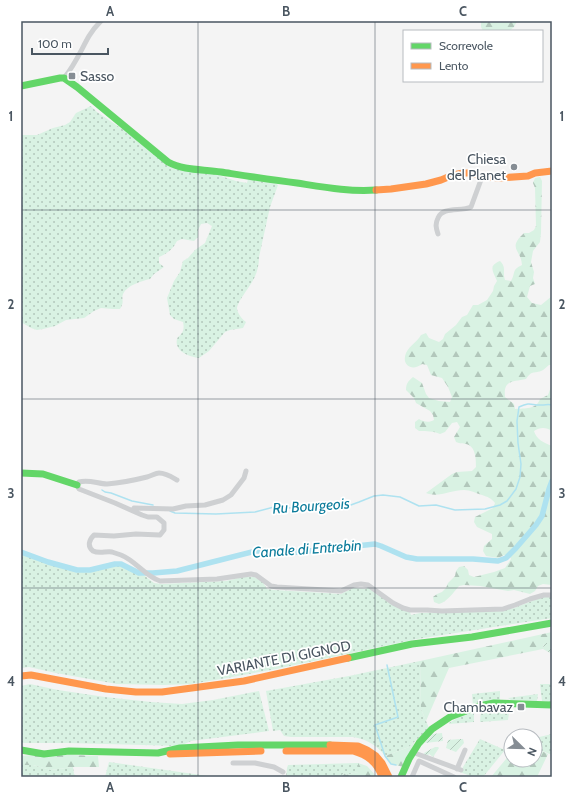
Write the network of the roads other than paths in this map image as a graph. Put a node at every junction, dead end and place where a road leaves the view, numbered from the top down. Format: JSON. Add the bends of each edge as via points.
{"nodes":[{"id":1,"x":101,"y":21,"type":"edge"},
{"id":2,"x":64,"y":78,"type":"junction"},
{"id":3,"x":21,"y":86,"type":"edge"},
{"id":4,"x":552,"y":171,"type":"edge"},
{"id":5,"x":482,"y":177,"type":"junction"},
{"id":6,"x":438,"y":234,"type":"dead end"},
{"id":7,"x":246,"y":471,"type":"dead end"},
{"id":8,"x":21,"y":473,"type":"edge"},
{"id":9,"x":177,"y":480,"type":"dead end"},
{"id":10,"x":77,"y":485,"type":"junction"},
{"id":11,"x":132,"y":510,"type":"junction"},
{"id":12,"x":552,"y":595,"type":"edge"},
{"id":13,"x":552,"y":623,"type":"edge"},
{"id":14,"x":21,"y":676,"type":"edge"},
{"id":15,"x":552,"y":706,"type":"edge"},
{"id":16,"x":21,"y":750,"type":"edge"},
{"id":17,"x":465,"y":750,"type":"dead end"},
{"id":18,"x":412,"y":752,"type":"junction"},
{"id":19,"x":158,"y":753,"type":"junction"},
{"id":20,"x":233,"y":763,"type":"dead end"},
{"id":21,"x":283,"y":772,"type":"dead end"},
{"id":22,"x":382,"y":777,"type":"edge"},
{"id":23,"x":388,"y":777,"type":"edge"},
{"id":24,"x":402,"y":777,"type":"edge"},
{"id":25,"x":412,"y":777,"type":"edge"},
{"id":26,"x":454,"y":777,"type":"edge"}],
"edges":[{"from":1,"to":2,"type":"street","via":[[88,37]]},
{"from":2,"to":3,"type":"main road"},
{"from":2,"to":5,"type":"main road","via":[[168,162],[183,168],[359,191],[426,184],[463,172]]},
{"from":4,"to":5,"type":"main road","via":[[528,176]]},
{"from":5,"to":6,"type":"street","via":[[471,208],[444,211],[439,214],[436,227]]},
{"from":7,"to":11,"type":"street","via":[[244,478],[231,495],[223,500],[173,509]]},
{"from":8,"to":10,"type":"main road","via":[[42,474]]},
{"from":9,"to":10,"type":"street","via":[[159,473],[108,484],[82,481]]},
{"from":10,"to":11,"type":"street","via":[[79,489]]},
{"from":11,"to":12,"type":"street","via":[[157,517],[164,523],[164,530],[160,534],[94,535],[89,545],[93,550],[122,555],[148,575],[165,581],[217,579],[251,574],[271,586],[295,589],[341,591],[361,584],[368,585],[403,608],[442,611],[503,608],[544,595]]},
{"from":13,"to":14,"type":"main road","name":"VARIANTE DI GIGNOD","via":[[412,644],[244,681],[162,692],[106,689],[31,675]]},
{"from":15,"to":18,"type":"main road","via":[[493,703],[476,707],[448,718],[431,730]]},
{"from":16,"to":19,"type":"main road","via":[[44,754],[69,751]]},
{"from":17,"to":18,"type":"street","via":[[459,770]]},
{"from":18,"to":24,"type":"main road"},
{"from":19,"to":22,"type":"main road","via":[[353,751],[370,758]]},
{"from":19,"to":23,"type":"main road","via":[[180,748],[238,745],[358,746],[376,756]]},
{"from":20,"to":21,"type":"street","via":[[274,766]]},
{"from":25,"to":26,"type":"street","via":[[419,761]]}]}
